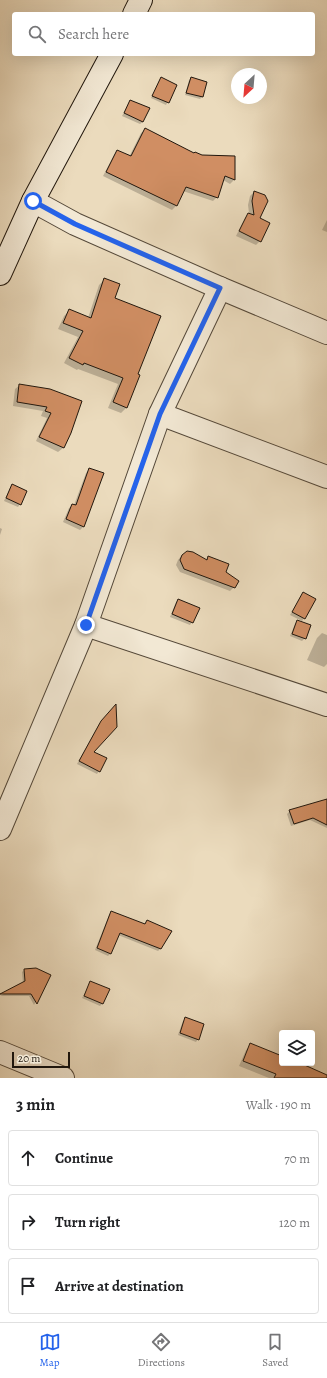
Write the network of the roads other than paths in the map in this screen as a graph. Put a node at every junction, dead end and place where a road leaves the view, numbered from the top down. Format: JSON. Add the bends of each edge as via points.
{"nodes":[{"id":1,"x":141,"y":0,"type":"edge"},
{"id":2,"x":135,"y":12,"type":"edge"},
{"id":3,"x":111,"y":56,"type":"edge"},
{"id":4,"x":33,"y":201,"type":"junction"},
{"id":5,"x":0,"y":274,"type":"edge"},
{"id":6,"x":220,"y":288,"type":"junction"},
{"id":7,"x":327,"y":333,"type":"edge"},
{"id":8,"x":160,"y":414,"type":"junction"},
{"id":9,"x":327,"y":477,"type":"edge"},
{"id":10,"x":86,"y":625,"type":"junction"},
{"id":11,"x":327,"y":704,"type":"edge"},
{"id":12,"x":0,"y":829,"type":"edge"},
{"id":13,"x":0,"y":1052,"type":"edge"},
{"id":14,"x":64,"y":1078,"type":"edge"}],
"edges":[{"from":1,"to":2,"type":"street"},
{"from":3,"to":4,"type":"street"},
{"from":4,"to":5,"type":"street"},
{"from":4,"to":6,"type":"street","via":[[75,224]]},
{"from":6,"to":7,"type":"street"},
{"from":6,"to":8,"type":"street"},
{"from":8,"to":9,"type":"street"},
{"from":8,"to":10,"type":"street"},
{"from":10,"to":11,"type":"street"},
{"from":10,"to":12,"type":"street"},
{"from":13,"to":14,"type":"street"}]}
